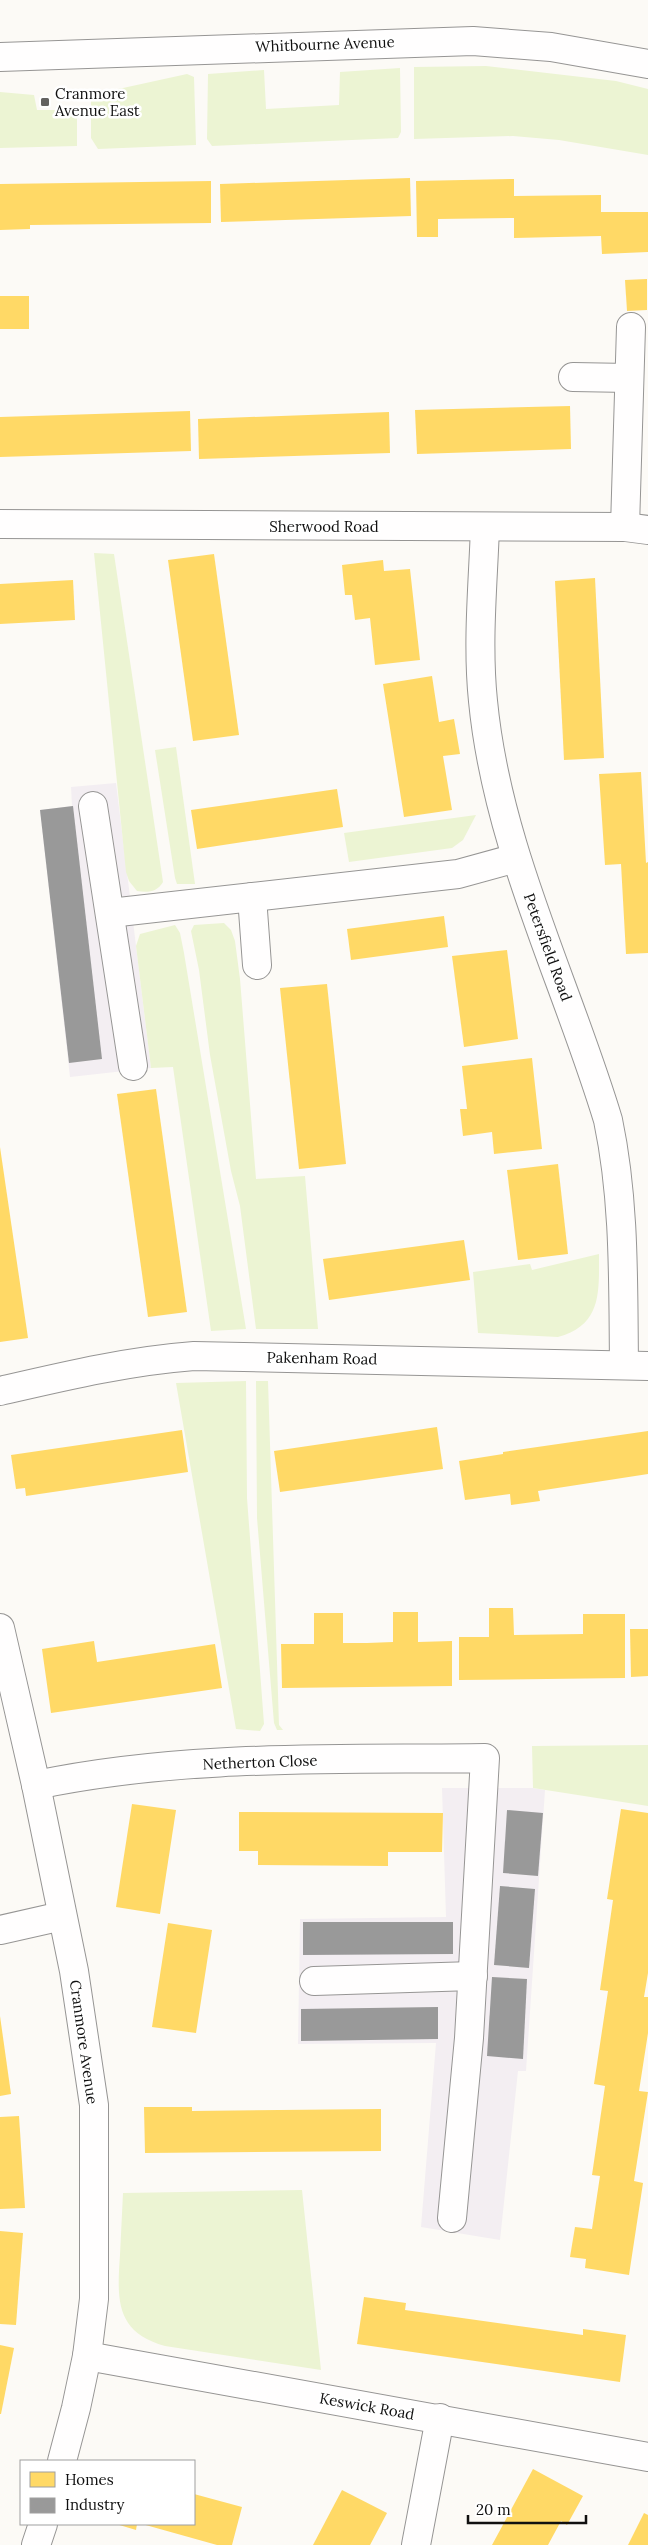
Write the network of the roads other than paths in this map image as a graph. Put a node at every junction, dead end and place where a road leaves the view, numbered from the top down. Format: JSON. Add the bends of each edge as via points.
{"nodes":[{"id":1,"x":0,"y":56,"type":"edge"},
{"id":2,"x":648,"y":64,"type":"edge"},
{"id":3,"x":631,"y":327,"type":"dead end"},
{"id":4,"x":573,"y":377,"type":"dead end"},
{"id":5,"x":629,"y":378,"type":"junction"},
{"id":6,"x":0,"y":524,"type":"edge"},
{"id":7,"x":485,"y":527,"type":"junction"},
{"id":8,"x":636,"y":528,"type":"edge"},
{"id":9,"x":93,"y":806,"type":"dead end"},
{"id":10,"x":516,"y":858,"type":"junction"},
{"id":11,"x":252,"y":897,"type":"junction"},
{"id":12,"x":110,"y":913,"type":"junction"},
{"id":13,"x":257,"y":965,"type":"dead end"},
{"id":14,"x":133,"y":1066,"type":"dead end"},
{"id":15,"x":636,"y":1366,"type":"edge"},
{"id":16,"x":0,"y":1391,"type":"edge"},
{"id":17,"x":0,"y":1628,"type":"edge"},
{"id":18,"x":36,"y":1784,"type":"junction"},
{"id":19,"x":62,"y":1916,"type":"junction"},
{"id":20,"x":0,"y":1930,"type":"edge"},
{"id":21,"x":473,"y":1976,"type":"junction"},
{"id":22,"x":314,"y":1981,"type":"dead end"},
{"id":23,"x":452,"y":2218,"type":"dead end"},
{"id":24,"x":87,"y":2356,"type":"junction"},
{"id":25,"x":440,"y":2418,"type":"junction"},
{"id":26,"x":648,"y":2457,"type":"edge"},
{"id":27,"x":62,"y":2460,"type":"edge"},
{"id":28,"x":43,"y":2525,"type":"edge"},
{"id":29,"x":36,"y":2545,"type":"edge"},
{"id":30,"x":416,"y":2545,"type":"edge"}],
"edges":[{"from":1,"to":2,"type":"street","name":"Whitbourne Avenue","via":[[473,41],[551,47]]},
{"from":3,"to":5,"type":"street"},
{"from":4,"to":5,"type":"street"},
{"from":5,"to":8,"type":"street"},
{"from":6,"to":7,"type":"street","name":"Sherwood Road"},
{"from":7,"to":8,"type":"street","name":"Sherwood Road"},
{"from":7,"to":10,"type":"street","name":"Petersfield Road","via":[[480,652],[483,701],[497,787]]},
{"from":9,"to":12,"type":"street"},
{"from":10,"to":11,"type":"street","via":[[458,874]]},
{"from":10,"to":15,"type":"street","name":"Petersfield Road","via":[[608,1120],[616,1156]]},
{"from":11,"to":12,"type":"street"},
{"from":11,"to":13,"type":"street"},
{"from":12,"to":14,"type":"street"},
{"from":15,"to":16,"type":"street","name":"Pakenham Road","via":[[194,1356],[99,1368]]},
{"from":17,"to":18,"type":"street","name":"Cranmore Avenue"},
{"from":18,"to":19,"type":"street","name":"Cranmore Avenue"},
{"from":18,"to":21,"type":"street","name":"Netherton Close","via":[[114,1770],[191,1764],[485,1758]]},
{"from":19,"to":20,"type":"street"},
{"from":19,"to":24,"type":"street","name":"Cranmore Avenue","via":[[74,1970],[94,2105],[96,2246]]},
{"from":21,"to":22,"type":"street"},
{"from":21,"to":23,"type":"street"},
{"from":24,"to":25,"type":"street","name":"Keswick Road"},
{"from":24,"to":27,"type":"street","name":"Cranmore Avenue"},
{"from":25,"to":26,"type":"street","name":"Keswick Road"},
{"from":25,"to":30,"type":"street"},
{"from":28,"to":29,"type":"street"}]}
